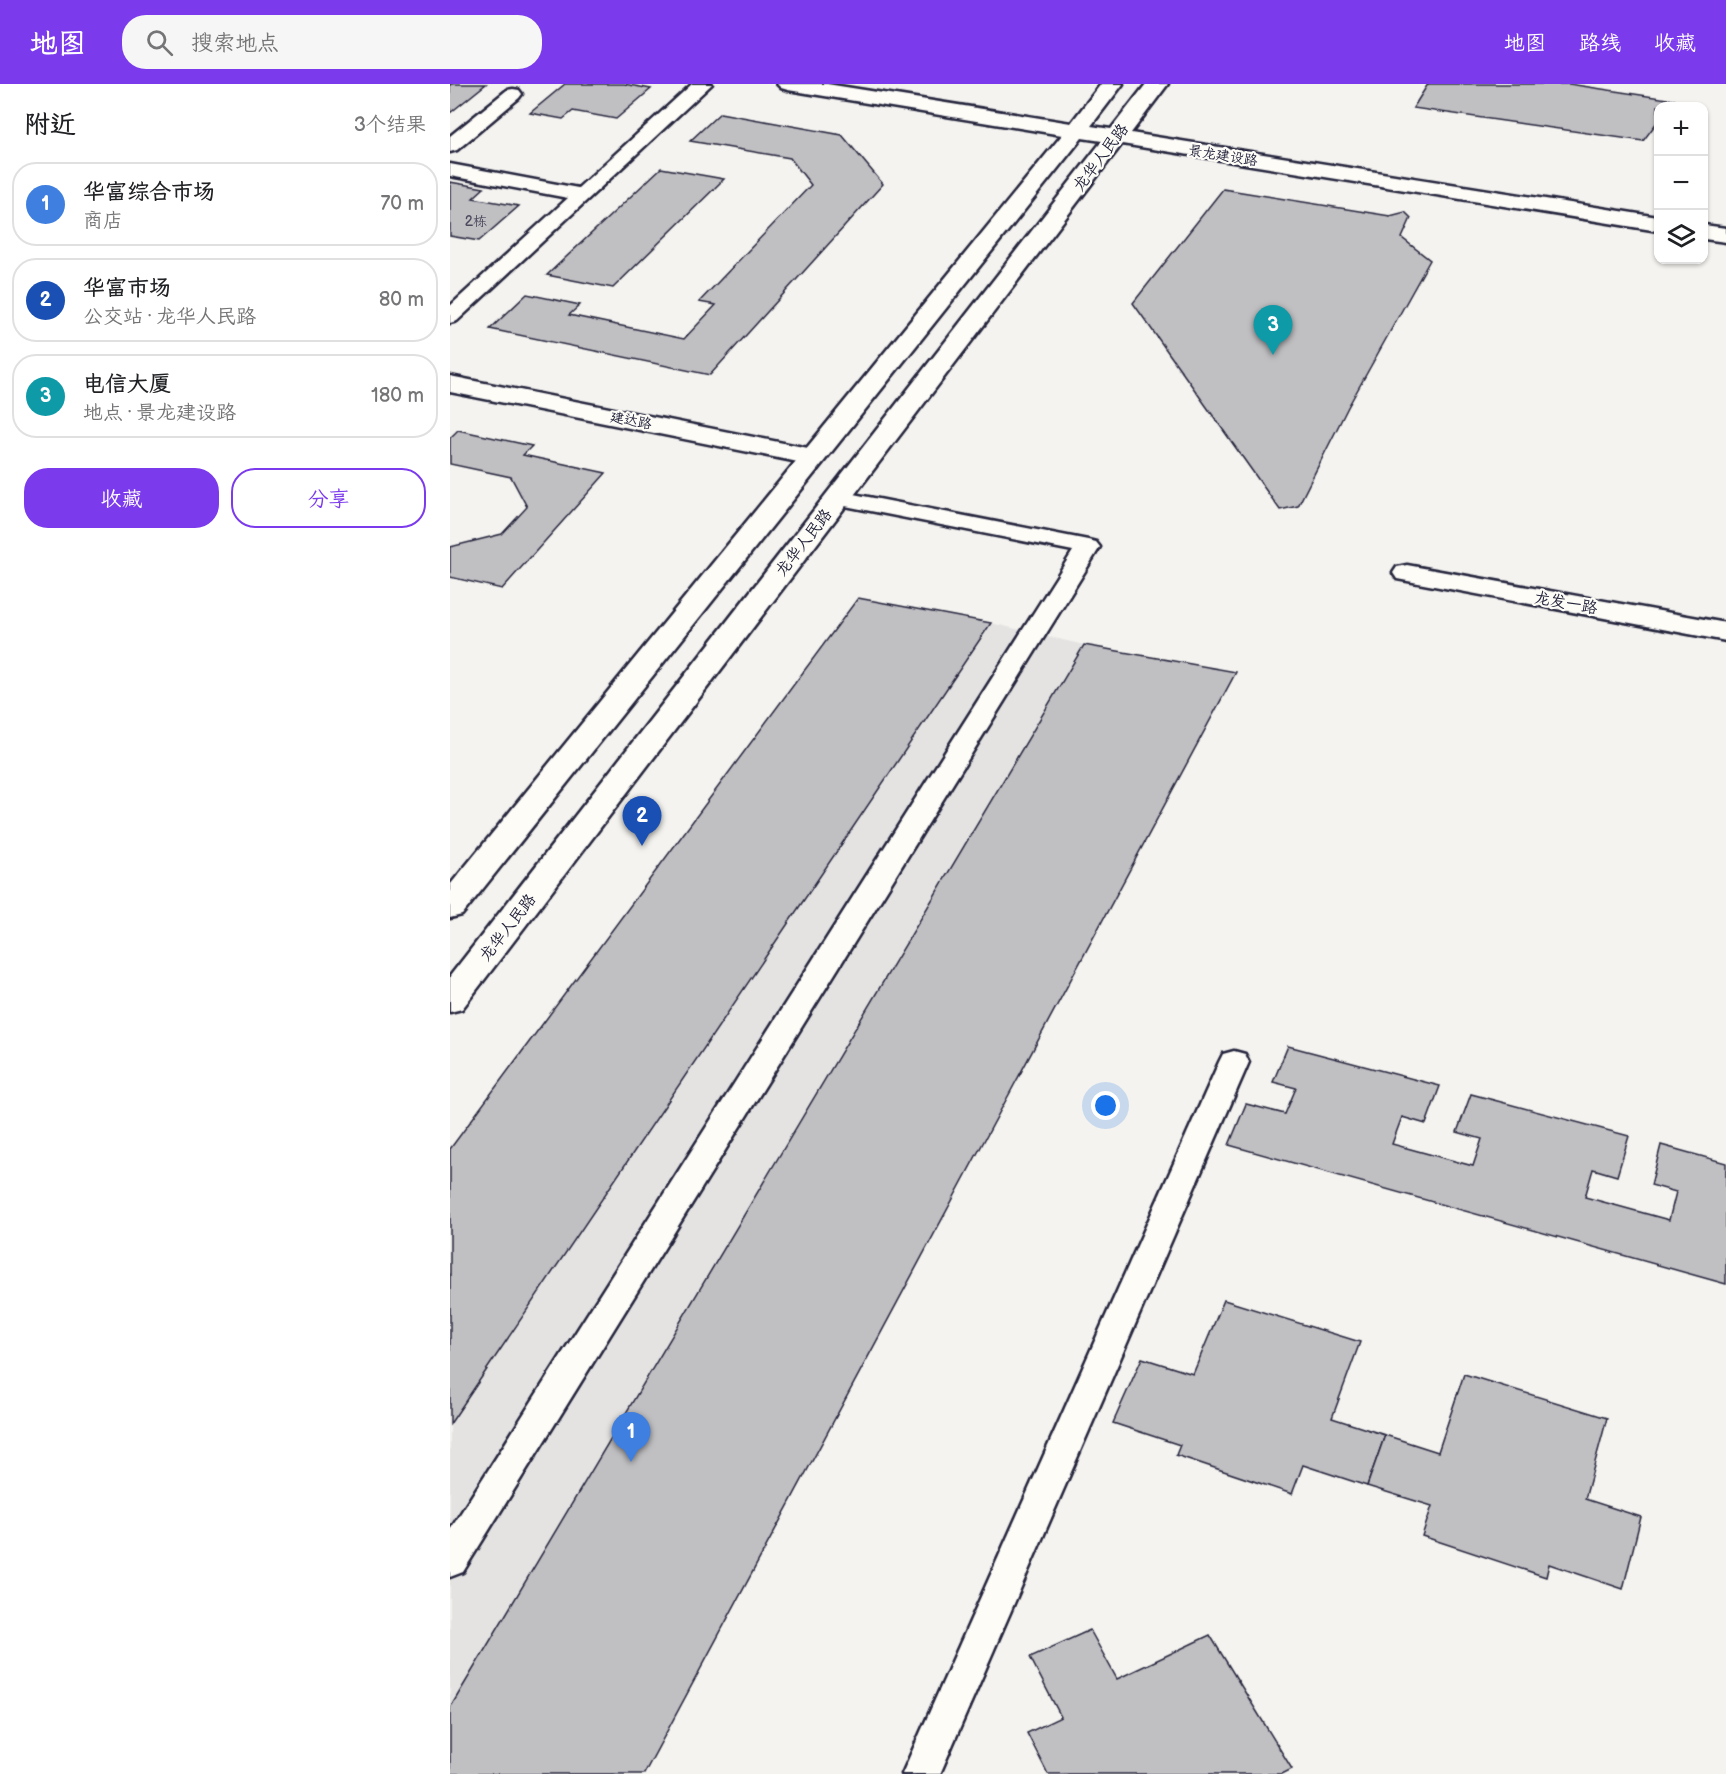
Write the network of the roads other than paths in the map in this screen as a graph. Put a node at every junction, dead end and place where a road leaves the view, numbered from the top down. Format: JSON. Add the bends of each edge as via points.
{"nodes":[{"id":1,"x":703,"y":84,"type":"edge"},
{"id":2,"x":788,"y":84,"type":"edge"},
{"id":3,"x":898,"y":84,"type":"edge"},
{"id":4,"x":1112,"y":84,"type":"edge"},
{"id":5,"x":1156,"y":84,"type":"edge"},
{"id":6,"x":513,"y":94,"type":"dead end"},
{"id":7,"x":1082,"y":124,"type":"junction"},
{"id":8,"x":1120,"y":131,"type":"junction"},
{"id":9,"x":450,"y":146,"type":"edge"},
{"id":10,"x":450,"y":170,"type":"edge"},
{"id":11,"x":582,"y":195,"type":"junction"},
{"id":12,"x":1654,"y":207,"type":"edge"},
{"id":13,"x":1708,"y":216,"type":"edge"},
{"id":14,"x":1726,"y":219,"type":"edge"},
{"id":15,"x":1654,"y":223,"type":"edge"},
{"id":16,"x":1708,"y":232,"type":"edge"},
{"id":17,"x":1726,"y":235,"type":"edge"},
{"id":18,"x":450,"y":316,"type":"edge"},
{"id":19,"x":450,"y":384,"type":"edge"},
{"id":20,"x":813,"y":457,"type":"junction"},
{"id":21,"x":838,"y":498,"type":"junction"},
{"id":22,"x":1407,"y":573,"type":"dead end"},
{"id":23,"x":1726,"y":632,"type":"edge"},
{"id":24,"x":450,"y":907,"type":"edge"},
{"id":25,"x":450,"y":1000,"type":"edge"},
{"id":26,"x":1234,"y":1062,"type":"dead end"},
{"id":27,"x":450,"y":1561,"type":"edge"},
{"id":28,"x":921,"y":1774,"type":"edge"}],
"edges":[{"from":1,"to":11,"type":"lane"},
{"from":2,"to":7,"type":"main road","name":"景龙建设路"},
{"from":3,"to":7,"type":"main road","name":"景龙建设路"},
{"from":4,"to":7,"type":"main road"},
{"from":5,"to":8,"type":"main road","name":"龙华人民路"},
{"from":6,"to":9,"type":"lane"},
{"from":7,"to":8,"type":"main road","name":"景龙建设路"},
{"from":7,"to":20,"type":"main road"},
{"from":8,"to":12,"type":"main road","name":"景龙建设路","via":[[1187,135]]},
{"from":8,"to":15,"type":"main road","name":"景龙建设路"},
{"from":8,"to":21,"type":"main road","name":"龙华人民路"},
{"from":10,"to":11,"type":"lane"},
{"from":11,"to":18,"type":"lane"},
{"from":13,"to":14,"type":"main road"},
{"from":16,"to":17,"type":"main road"},
{"from":19,"to":20,"type":"main road","name":"建达路"},
{"from":20,"to":24,"type":"main road"},
{"from":21,"to":25,"type":"main road","name":"龙华人民路"},
{"from":21,"to":27,"type":"lane","via":[[1088,547]]},
{"from":22,"to":23,"type":"main road","name":"龙发一路"},
{"from":26,"to":28,"type":"lane"}]}
